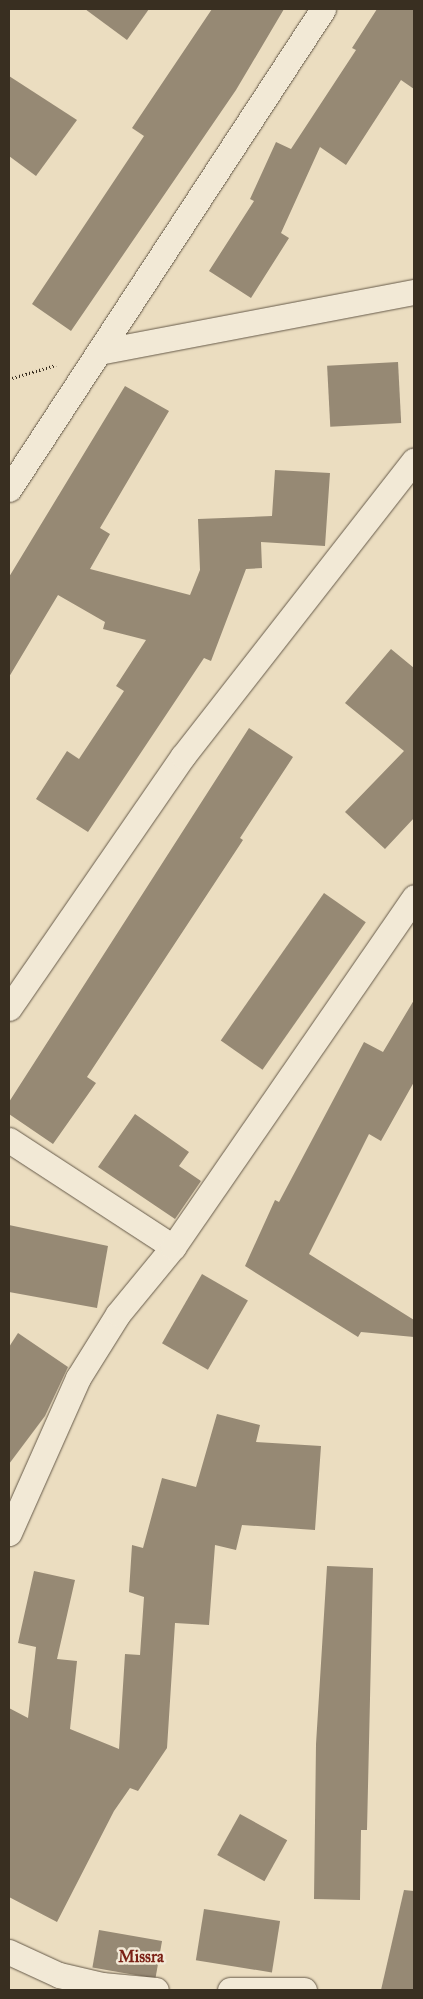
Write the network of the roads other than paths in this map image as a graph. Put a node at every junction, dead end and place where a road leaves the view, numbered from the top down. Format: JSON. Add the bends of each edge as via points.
{"nodes":[{"id":1,"x":323,"y":9,"type":"edge"},
{"id":2,"x":414,"y":292,"type":"edge"},
{"id":3,"x":99,"y":352,"type":"junction"},
{"id":4,"x":414,"y":460,"type":"edge"},
{"id":5,"x":9,"y":490,"type":"edge"},
{"id":6,"x":414,"y":897,"type":"edge"},
{"id":7,"x":9,"y":1008,"type":"edge"},
{"id":8,"x":9,"y":1140,"type":"edge"},
{"id":9,"x":173,"y":1247,"type":"junction"},
{"id":10,"x":9,"y":1533,"type":"edge"},
{"id":11,"x":9,"y":1952,"type":"edge"},
{"id":12,"x":156,"y":1990,"type":"edge"},
{"id":13,"x":230,"y":1990,"type":"edge"},
{"id":14,"x":304,"y":1990,"type":"edge"}],
"edges":[{"from":1,"to":3,"type":"street"},
{"from":2,"to":3,"type":"street"},
{"from":3,"to":5,"type":"street"},
{"from":4,"to":7,"type":"street","via":[[183,756]]},
{"from":6,"to":9,"type":"street"},
{"from":8,"to":9,"type":"street"},
{"from":9,"to":10,"type":"street","via":[[118,1314],[78,1378]]},
{"from":11,"to":12,"type":"street","via":[[67,1977],[102,1985]]},
{"from":13,"to":14,"type":"street"}]}
